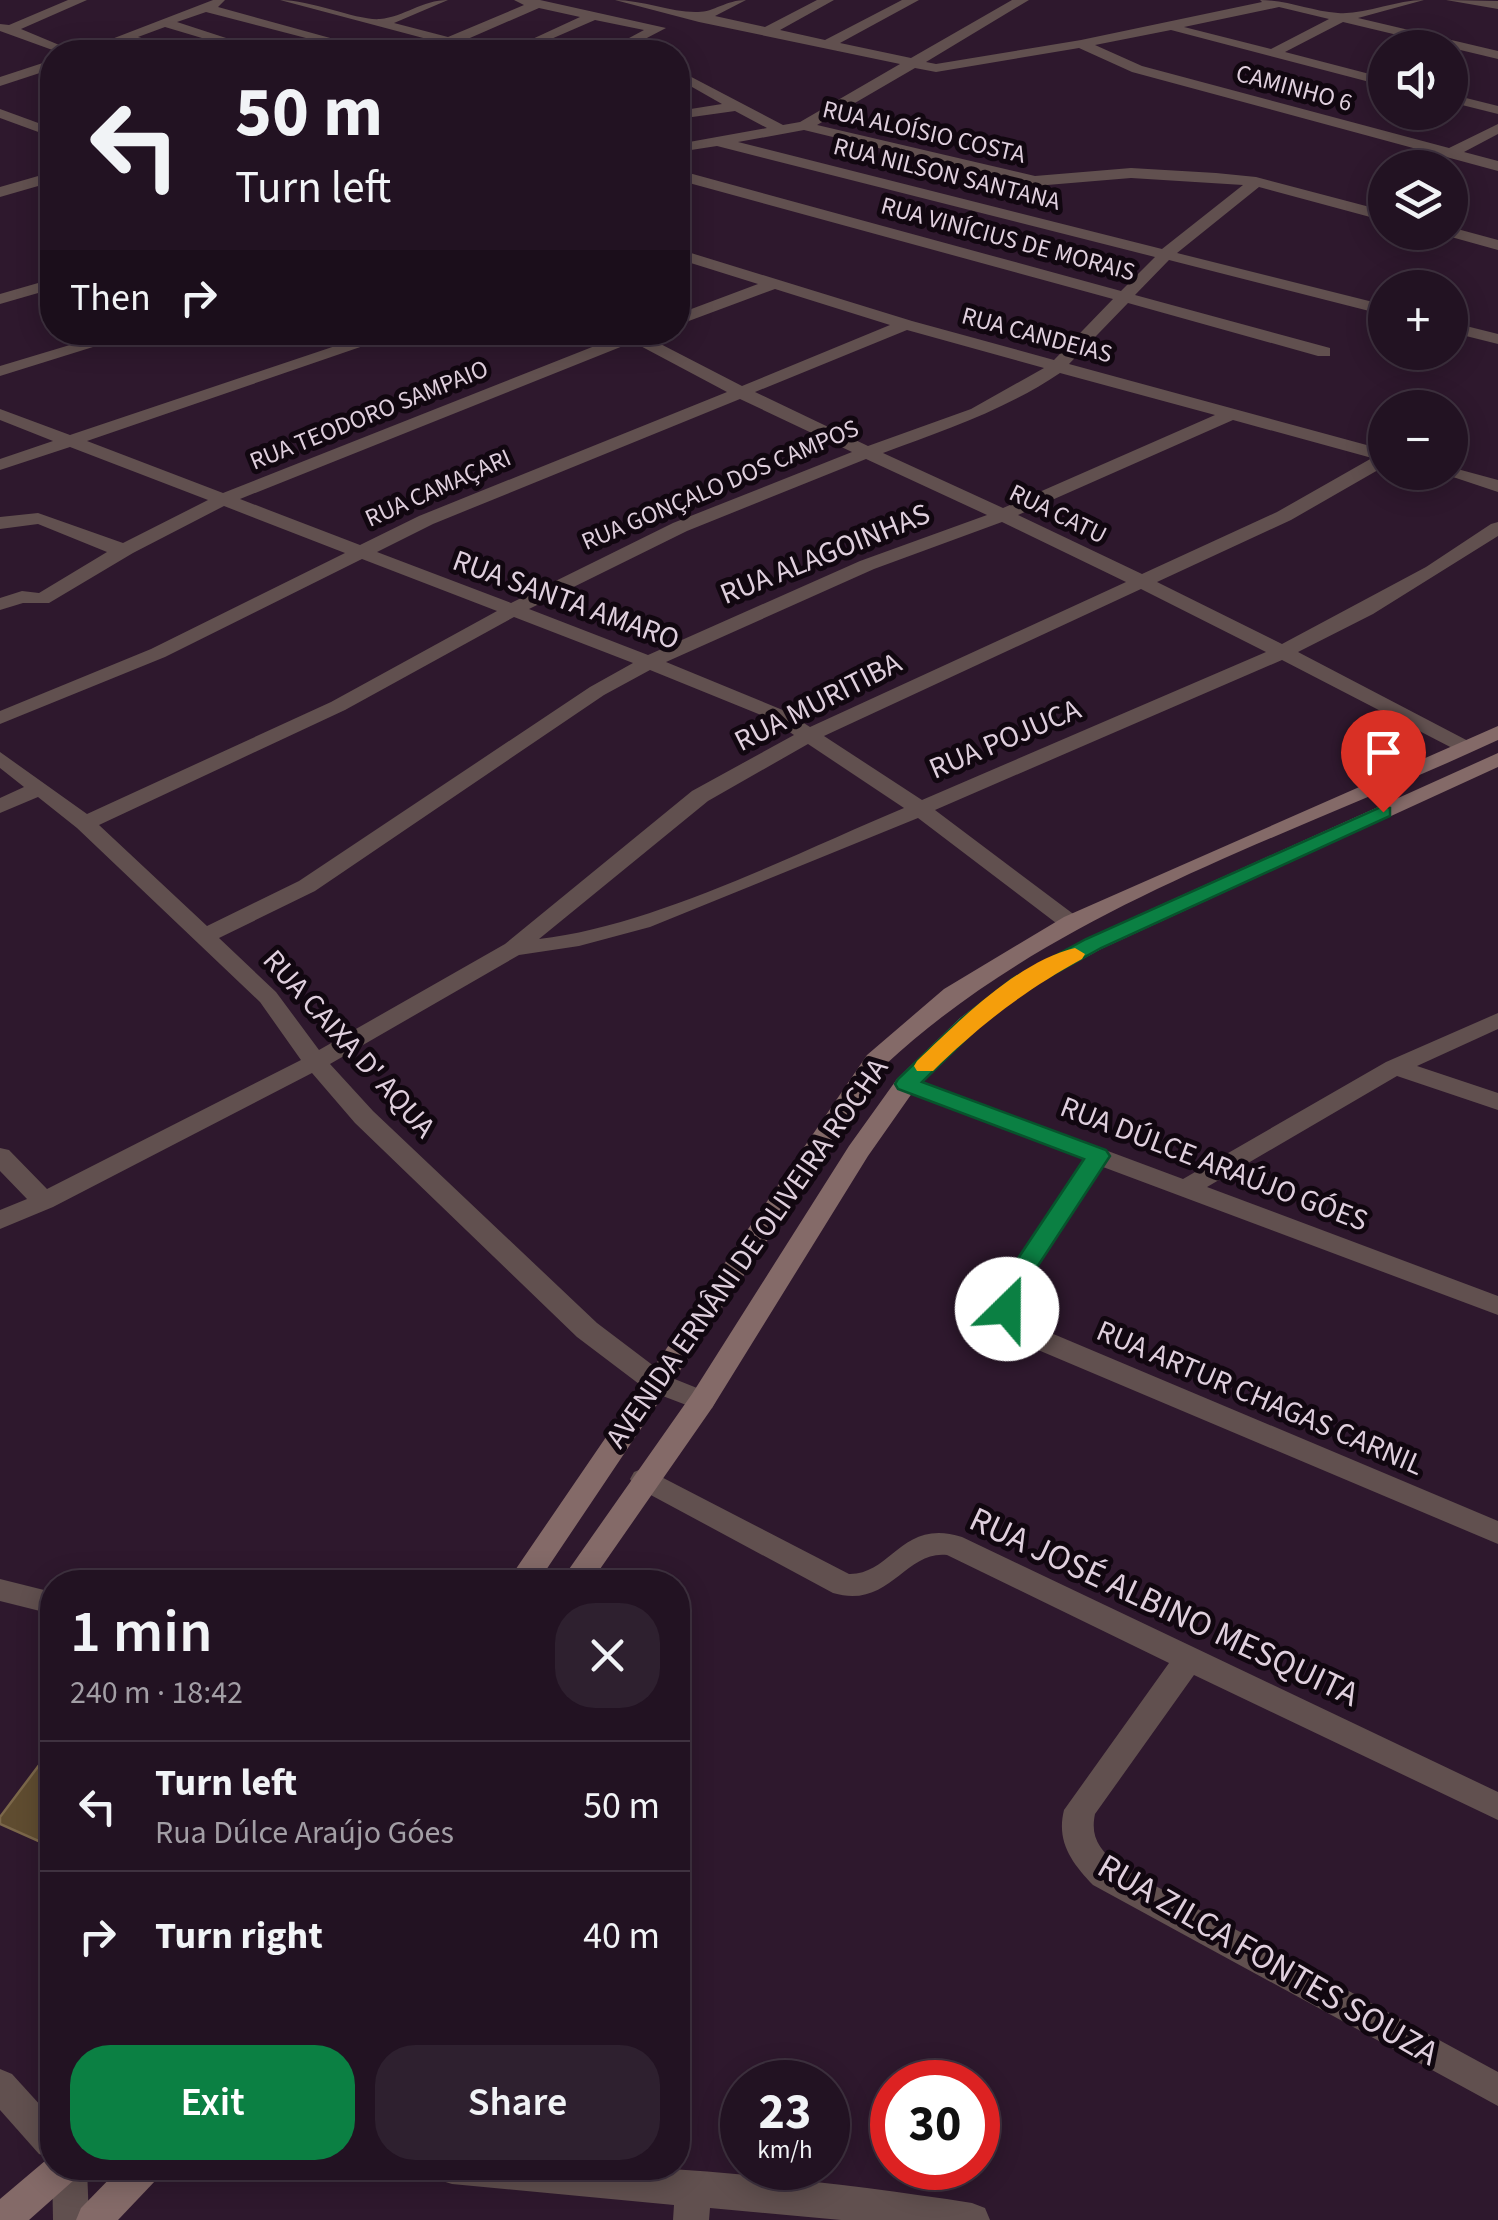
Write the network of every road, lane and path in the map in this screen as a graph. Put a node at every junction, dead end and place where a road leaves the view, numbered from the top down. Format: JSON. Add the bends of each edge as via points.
{"nodes":[{"id":1,"x":80,"y":0,"type":"edge"},
{"id":2,"x":224,"y":0,"type":"edge"},
{"id":3,"x":287,"y":0,"type":"edge"},
{"id":4,"x":346,"y":0,"type":"edge"},
{"id":5,"x":441,"y":0,"type":"edge"},
{"id":6,"x":622,"y":0,"type":"edge"},
{"id":7,"x":738,"y":0,"type":"edge"},
{"id":8,"x":827,"y":0,"type":"edge"},
{"id":9,"x":912,"y":0,"type":"edge"},
{"id":10,"x":980,"y":0,"type":"edge"},
{"id":11,"x":1417,"y":0,"type":"edge"},
{"id":12,"x":1453,"y":0,"type":"edge"},
{"id":13,"x":528,"y":2,"type":"edge"},
{"id":14,"x":1273,"y":2,"type":"edge"},
{"id":15,"x":1016,"y":3,"type":"edge"},
{"id":16,"x":1498,"y":5,"type":"edge"},
{"id":17,"x":206,"y":8,"type":"junction"},
{"id":18,"x":324,"y":10,"type":"junction"},
{"id":19,"x":590,"y":17,"type":"junction"},
{"id":20,"x":1342,"y":17,"type":"junction"},
{"id":21,"x":696,"y":18,"type":"junction"},
{"id":22,"x":165,"y":24,"type":"junction"},
{"id":23,"x":381,"y":24,"type":"junction"},
{"id":24,"x":1168,"y":26,"type":"junction"},
{"id":25,"x":5,"y":28,"type":"edge"},
{"id":26,"x":656,"y":29,"type":"junction"},
{"id":27,"x":766,"y":32,"type":"junction"},
{"id":28,"x":125,"y":38,"type":"junction"},
{"id":29,"x":119,"y":40,"type":"edge"},
{"id":30,"x":133,"y":40,"type":"edge"},
{"id":31,"x":220,"y":40,"type":"edge"},
{"id":32,"x":328,"y":40,"type":"edge"},
{"id":33,"x":441,"y":40,"type":"edge"},
{"id":34,"x":453,"y":40,"type":"edge"},
{"id":35,"x":538,"y":40,"type":"edge"},
{"id":36,"x":634,"y":40,"type":"edge"},
{"id":37,"x":40,"y":41,"type":"edge"},
{"id":38,"x":1081,"y":44,"type":"junction"},
{"id":39,"x":826,"y":45,"type":"junction"},
{"id":40,"x":1274,"y":54,"type":"junction"},
{"id":41,"x":1498,"y":54,"type":"edge"},
{"id":42,"x":914,"y":64,"type":"junction"},
{"id":43,"x":40,"y":68,"type":"edge"},
{"id":44,"x":1368,"y":78,"type":"edge"},
{"id":45,"x":690,"y":81,"type":"edge"},
{"id":46,"x":0,"y":82,"type":"edge"},
{"id":47,"x":1468,"y":102,"type":"edge"},
{"id":48,"x":737,"y":106,"type":"junction"},
{"id":49,"x":1498,"y":110,"type":"edge"},
{"id":50,"x":0,"y":113,"type":"edge"},
{"id":51,"x":690,"y":114,"type":"edge"},
{"id":52,"x":804,"y":126,"type":"junction"},
{"id":53,"x":40,"y":128,"type":"edge"},
{"id":54,"x":1498,"y":128,"type":"edge"},
{"id":55,"x":781,"y":130,"type":"junction"},
{"id":56,"x":716,"y":141,"type":"junction"},
{"id":57,"x":690,"y":146,"type":"edge"},
{"id":58,"x":1441,"y":150,"type":"edge"},
{"id":59,"x":1458,"y":150,"type":"edge"},
{"id":60,"x":1468,"y":158,"type":"edge"},
{"id":61,"x":1498,"y":166,"type":"edge"},
{"id":62,"x":690,"y":178,"type":"edge"},
{"id":63,"x":40,"y":180,"type":"edge"},
{"id":64,"x":1256,"y":182,"type":"junction"},
{"id":65,"x":0,"y":192,"type":"edge"},
{"id":66,"x":1368,"y":212,"type":"edge"},
{"id":67,"x":1468,"y":237,"type":"edge"},
{"id":68,"x":1498,"y":245,"type":"edge"},
{"id":69,"x":1166,"y":254,"type":"junction"},
{"id":70,"x":690,"y":260,"type":"edge"},
{"id":71,"x":771,"y":285,"type":"junction"},
{"id":72,"x":40,"y":287,"type":"edge"},
{"id":73,"x":1126,"y":298,"type":"junction"},
{"id":74,"x":0,"y":299,"type":"edge"},
{"id":75,"x":1368,"y":306,"type":"edge"},
{"id":76,"x":690,"y":315,"type":"edge"},
{"id":77,"x":906,"y":326,"type":"junction"},
{"id":78,"x":1468,"y":332,"type":"edge"},
{"id":79,"x":1498,"y":339,"type":"edge"},
{"id":80,"x":89,"y":345,"type":"edge"},
{"id":81,"x":357,"y":345,"type":"edge"},
{"id":82,"x":607,"y":345,"type":"edge"},
{"id":83,"x":654,"y":345,"type":"edge"},
{"id":84,"x":1324,"y":352,"type":"dead end"},
{"id":85,"x":1057,"y":366,"type":"junction"},
{"id":86,"x":0,"y":371,"type":"edge"},
{"id":87,"x":742,"y":392,"type":"junction"},
{"id":88,"x":0,"y":414,"type":"edge"},
{"id":89,"x":1229,"y":415,"type":"junction"},
{"id":90,"x":68,"y":441,"type":"junction"},
{"id":91,"x":1368,"y":452,"type":"edge"},
{"id":92,"x":865,"y":453,"type":"junction"},
{"id":93,"x":0,"y":465,"type":"edge"},
{"id":94,"x":1368,"y":467,"type":"edge"},
{"id":95,"x":1468,"y":478,"type":"edge"},
{"id":96,"x":1498,"y":486,"type":"edge"},
{"id":97,"x":224,"y":499,"type":"junction"},
{"id":98,"x":1003,"y":515,"type":"junction"},
{"id":99,"x":0,"y":523,"type":"edge"},
{"id":100,"x":1498,"y":528,"type":"edge"},
{"id":101,"x":126,"y":549,"type":"junction"},
{"id":102,"x":359,"y":554,"type":"junction"},
{"id":103,"x":1140,"y":582,"type":"junction"},
{"id":104,"x":0,"y":604,"type":"edge"},
{"id":105,"x":508,"y":611,"type":"junction"},
{"id":106,"x":1284,"y":652,"type":"junction"},
{"id":107,"x":649,"y":662,"type":"junction"},
{"id":108,"x":0,"y":718,"type":"edge"},
{"id":109,"x":1498,"y":732,"type":"edge"},
{"id":110,"x":811,"y":734,"type":"junction"},
{"id":111,"x":1465,"y":747,"type":"junction"},
{"id":112,"x":0,"y":758,"type":"edge"},
{"id":113,"x":1498,"y":759,"type":"edge"},
{"id":114,"x":40,"y":788,"type":"junction"},
{"id":115,"x":0,"y":806,"type":"edge"},
{"id":116,"x":920,"y":808,"type":"junction"},
{"id":117,"x":86,"y":823,"type":"junction"},
{"id":118,"x":1068,"y":922,"type":"junction"},
{"id":119,"x":205,"y":936,"type":"junction"},
{"id":120,"x":513,"y":950,"type":"junction"},
{"id":121,"x":1498,"y":1020,"type":"edge"},
{"id":122,"x":316,"y":1062,"type":"junction"},
{"id":123,"x":1396,"y":1067,"type":"junction"},
{"id":124,"x":906,"y":1084,"type":"junction"},
{"id":125,"x":1498,"y":1102,"type":"edge"},
{"id":126,"x":0,"y":1156,"type":"edge"},
{"id":127,"x":1098,"y":1156,"type":"junction"},
{"id":128,"x":1186,"y":1188,"type":"junction"},
{"id":129,"x":44,"y":1202,"type":"junction"},
{"id":130,"x":0,"y":1220,"type":"edge"},
{"id":131,"x":1498,"y":1306,"type":"edge"},
{"id":132,"x":657,"y":1383,"type":"junction"},
{"id":133,"x":702,"y":1400,"type":"junction"},
{"id":134,"x":644,"y":1479,"type":"junction"},
{"id":135,"x":1498,"y":1533,"type":"edge"},
{"id":136,"x":530,"y":1570,"type":"edge"},
{"id":137,"x":583,"y":1570,"type":"edge"},
{"id":138,"x":0,"y":1590,"type":"edge"},
{"id":139,"x":40,"y":1600,"type":"edge"},
{"id":140,"x":1188,"y":1660,"type":"junction"},
{"id":141,"x":1498,"y":1807,"type":"edge"},
{"id":142,"x":0,"y":2085,"type":"edge"},
{"id":143,"x":1498,"y":2090,"type":"edge"},
{"id":144,"x":40,"y":2130,"type":"edge"},
{"id":145,"x":51,"y":2180,"type":"edge"},
{"id":146,"x":66,"y":2180,"type":"edge"},
{"id":147,"x":132,"y":2180,"type":"edge"},
{"id":148,"x":532,"y":2180,"type":"edge"},
{"id":149,"x":693,"y":2204,"type":"edge"},
{"id":150,"x":3,"y":2220,"type":"edge"},
{"id":151,"x":71,"y":2220,"type":"edge"},
{"id":152,"x":94,"y":2220,"type":"edge"},
{"id":153,"x":972,"y":2220,"type":"edge"}],
"edges":[{"from":1,"to":25,"type":"street"},
{"from":2,"to":17,"type":"street"},
{"from":3,"to":18,"type":"street"},
{"from":4,"to":18,"type":"street"},
{"from":5,"to":23,"type":"street"},
{"from":6,"to":21,"type":"street"},
{"from":7,"to":21,"type":"street"},
{"from":8,"to":27,"type":"street"},
{"from":9,"to":39,"type":"street"},
{"from":10,"to":15,"type":"street"},
{"from":11,"to":20,"type":"street"},
{"from":12,"to":16,"type":"street"},
{"from":13,"to":19,"type":"street"},
{"from":13,"to":34,"type":"street"},
{"from":14,"to":20,"type":"street"},
{"from":14,"to":24,"type":"street"},
{"from":15,"to":42,"type":"street"},
{"from":17,"to":22,"type":"street"},
{"from":17,"to":32,"type":"street"},
{"from":18,"to":23,"type":"street"},
{"from":19,"to":26,"type":"street"},
{"from":19,"to":35,"type":"street"},
{"from":20,"to":40,"type":"street"},
{"from":20,"to":41,"type":"street"},
{"from":21,"to":26,"type":"street"},
{"from":21,"to":27,"type":"street"},
{"from":22,"to":28,"type":"street"},
{"from":22,"to":31,"type":"street"},
{"from":23,"to":33,"type":"street"},
{"from":24,"to":38,"type":"street"},
{"from":24,"to":40,"type":"street"},
{"from":25,"to":37,"type":"street"},
{"from":26,"to":36,"type":"street"},
{"from":27,"to":39,"type":"street"},
{"from":28,"to":29,"type":"street"},
{"from":28,"to":30,"type":"street"},
{"from":38,"to":42,"type":"street","via":[[948,68]]},
{"from":38,"to":58,"type":"street","name":"CAMINHO 6","via":[[1138,68]]},
{"from":39,"to":42,"type":"street"},
{"from":40,"to":44,"type":"street"},
{"from":42,"to":52,"type":"street"},
{"from":43,"to":46,"type":"street"},
{"from":45,"to":48,"type":"street"},
{"from":47,"to":49,"type":"street"},
{"from":48,"to":51,"type":"street"},
{"from":48,"to":55,"type":"street"},
{"from":50,"to":53,"type":"street"},
{"from":52,"to":55,"type":"street"},
{"from":52,"to":64,"type":"street","name":"RUA ALOÍSIO COSTA","via":[[1035,181],[1160,174]]},
{"from":54,"to":59,"type":"street"},
{"from":55,"to":56,"type":"street"},
{"from":56,"to":57,"type":"street"},
{"from":56,"to":69,"type":"street","name":"RUA NILSON SANTANA"},
{"from":60,"to":61,"type":"street","name":"CAMINHO 6"},
{"from":62,"to":73,"type":"street","name":"RUA VINÍCIUS DE MORAIS"},
{"from":63,"to":65,"type":"street"},
{"from":64,"to":66,"type":"street","name":"RUA ALOÍSIO COSTA"},
{"from":64,"to":69,"type":"street","name":"RUA GONÇALO DOS CAMPOS"},
{"from":67,"to":68,"type":"street"},
{"from":69,"to":73,"type":"street","name":"RUA GONÇALO DOS CAMPOS"},
{"from":69,"to":75,"type":"street","name":"RUA NILSON SANTANA"},
{"from":70,"to":71,"type":"street","name":"RUA CANDEIAS"},
{"from":71,"to":76,"type":"street"},
{"from":71,"to":77,"type":"street","name":"RUA CANDEIAS"},
{"from":72,"to":74,"type":"street"},
{"from":73,"to":84,"type":"street","name":"RUA VINÍCIUS DE MORAIS"},
{"from":73,"to":85,"type":"street","name":"RUA GONÇALO DOS CAMPOS"},
{"from":77,"to":85,"type":"street","name":"RUA CANDEIAS"},
{"from":77,"to":87,"type":"street","name":"RUA CAMAÇARI"},
{"from":78,"to":79,"type":"street"},
{"from":80,"to":86,"type":"street"},
{"from":81,"to":90,"type":"street"},
{"from":82,"to":97,"type":"street","name":"RUA TEODORO SAMPAIO"},
{"from":83,"to":87,"type":"street","name":"RUA CATU"},
{"from":85,"to":89,"type":"street","name":"RUA CANDEIAS"},
{"from":85,"to":92,"type":"street","name":"RUA GONÇALO DOS CAMPOS","via":[[977,413]]},
{"from":87,"to":92,"type":"street","name":"RUA CATU"},
{"from":87,"to":102,"type":"street","name":"RUA CAMAÇARI","via":[[426,520]]},
{"from":88,"to":90,"type":"street","name":"RUA SANTA AMARO"},
{"from":89,"to":91,"type":"street","name":"RUA CANDEIAS"},
{"from":89,"to":98,"type":"street","name":"RUA ALAGOINHAS"},
{"from":90,"to":93,"type":"street"},
{"from":90,"to":97,"type":"street","name":"RUA SANTA AMARO"},
{"from":92,"to":98,"type":"street","name":"RUA CATU"},
{"from":92,"to":105,"type":"street","name":"RUA GONÇALO DOS CAMPOS","via":[[680,527]]},
{"from":94,"to":103,"type":"street","name":"RUA MURITIBA","via":[[1284,516]]},
{"from":95,"to":96,"type":"street"},
{"from":97,"to":101,"type":"street","name":"RUA TEODORO SAMPAIO"},
{"from":97,"to":102,"type":"street","name":"RUA SANTA AMARO"},
{"from":98,"to":103,"type":"street","name":"RUA CATU"},
{"from":98,"to":107,"type":"street","name":"RUA ALAGOINHAS"},
{"from":99,"to":101,"type":"street","via":[[35,516]]},
{"from":100,"to":106,"type":"street","name":"RUA POJUCA","via":[[1428,577]]},
{"from":101,"to":104,"type":"street","name":"RUA TEODORO SAMPAIO","via":[[42,598]]},
{"from":102,"to":105,"type":"street","name":"RUA SANTA AMARO"},
{"from":102,"to":108,"type":"street","name":"RUA CAMAÇARI","via":[[158,653]]},
{"from":103,"to":106,"type":"street","name":"RUA CATU"},
{"from":103,"to":110,"type":"street","name":"RUA MURITIBA"},
{"from":105,"to":107,"type":"street","name":"RUA SANTA AMARO"},
{"from":105,"to":117,"type":"street","name":"RUA GONÇALO DOS CAMPOS","via":[[338,706]]},
{"from":106,"to":111,"type":"street","name":"RUA CATU"},
{"from":106,"to":116,"type":"street","name":"RUA POJUCA"},
{"from":107,"to":110,"type":"street","name":"RUA SANTA AMARO"},
{"from":107,"to":119,"type":"street","name":"RUA ALAGOINHAS","via":[[308,886]]},
{"from":109,"to":111,"type":"main road","name":"AVENIDA ERNÂNI DE OLIVEIRA ROCHA"},
{"from":110,"to":116,"type":"street","name":"RUA SANTA AMARO"},
{"from":110,"to":120,"type":"street","name":"RUA MURITIBA","via":[[700,796]]},
{"from":111,"to":118,"type":"main road","name":"AVENIDA ERNÂNI DE OLIVEIRA ROCHA"},
{"from":112,"to":114,"type":"street","name":"RUA CAIXA D' AQUA"},
{"from":113,"to":124,"type":"main road","name":"AVENIDA ERNÂNI DE OLIVEIRA ROCHA","via":[[1020,984]]},
{"from":114,"to":115,"type":"street"},
{"from":114,"to":117,"type":"street","name":"RUA CAIXA D' AQUA"},
{"from":116,"to":118,"type":"street","name":"RUA SANTA AMARO"},
{"from":116,"to":120,"type":"street","name":"RUA POJUCA","via":[[658,919]]},
{"from":117,"to":119,"type":"street","name":"RUA CAIXA D' AQUA"},
{"from":118,"to":132,"type":"main road","name":"AVENIDA ERNÂNI DE OLIVEIRA ROCHA","via":[[977,973],[876,1060]]},
{"from":119,"to":122,"type":"street","name":"RUA CAIXA D' AQUA","via":[[268,997]]},
{"from":120,"to":122,"type":"street","name":"RUA MURITIBA"},
{"from":121,"to":123,"type":"street"},
{"from":122,"to":129,"type":"street","name":"RUA MURITIBA"},
{"from":122,"to":132,"type":"street","name":"RUA CAIXA D' AQUA","via":[[364,1117],[587,1330]]},
{"from":123,"to":125,"type":"street"},
{"from":123,"to":128,"type":"street"},
{"from":124,"to":127,"type":"street","name":"RUA DÚLCE ARAÚJO GÓES"},
{"from":124,"to":133,"type":"main road","name":"AVENIDA ERNÂNI DE OLIVEIRA ROCHA"},
{"from":126,"to":129,"type":"street"},
{"from":127,"to":128,"type":"street","name":"RUA DÚLCE ARAÚJO GÓES"},
{"from":127,"to":135,"type":"street","name":"RUA ARTUR CHAGAS CARNIL","via":[[1008,1293],[1007,1309],[1019,1326]]},
{"from":128,"to":131,"type":"street","name":"RUA DÚLCE ARAÚJO GÓES"},
{"from":129,"to":130,"type":"street","name":"RUA MURITIBA"},
{"from":132,"to":133,"type":"street","name":"RUA CAIXA D' AQUA"},
{"from":132,"to":136,"type":"main road","name":"AVENIDA ERNÂNI DE OLIVEIRA ROCHA"},
{"from":133,"to":134,"type":"main road","name":"AVENIDA ERNÂNI DE OLIVEIRA ROCHA"},
{"from":134,"to":137,"type":"main road","name":"AVENIDA ERNÂNI DE OLIVEIRA ROCHA"},
{"from":134,"to":140,"type":"street","name":"RUA JOSÉ ALBINO MESQUITA","via":[[844,1585],[869,1586],[916,1547],[938,1542]]},
{"from":138,"to":139,"type":"street"},
{"from":140,"to":141,"type":"street","name":"RUA JOSÉ ALBINO MESQUITA"},
{"from":140,"to":143,"type":"street","name":"RUA ZILCA FONTES SOUZA","via":[[1080,1810],[1079,1848],[1106,1875]]},
{"from":142,"to":144,"type":"street"},
{"from":145,"to":150,"type":"main road"},
{"from":146,"to":151,"type":"street"},
{"from":147,"to":152,"type":"main road"},
{"from":148,"to":149,"type":"street"},
{"from":149,"to":153,"type":"street","via":[[894,2208]]}]}
